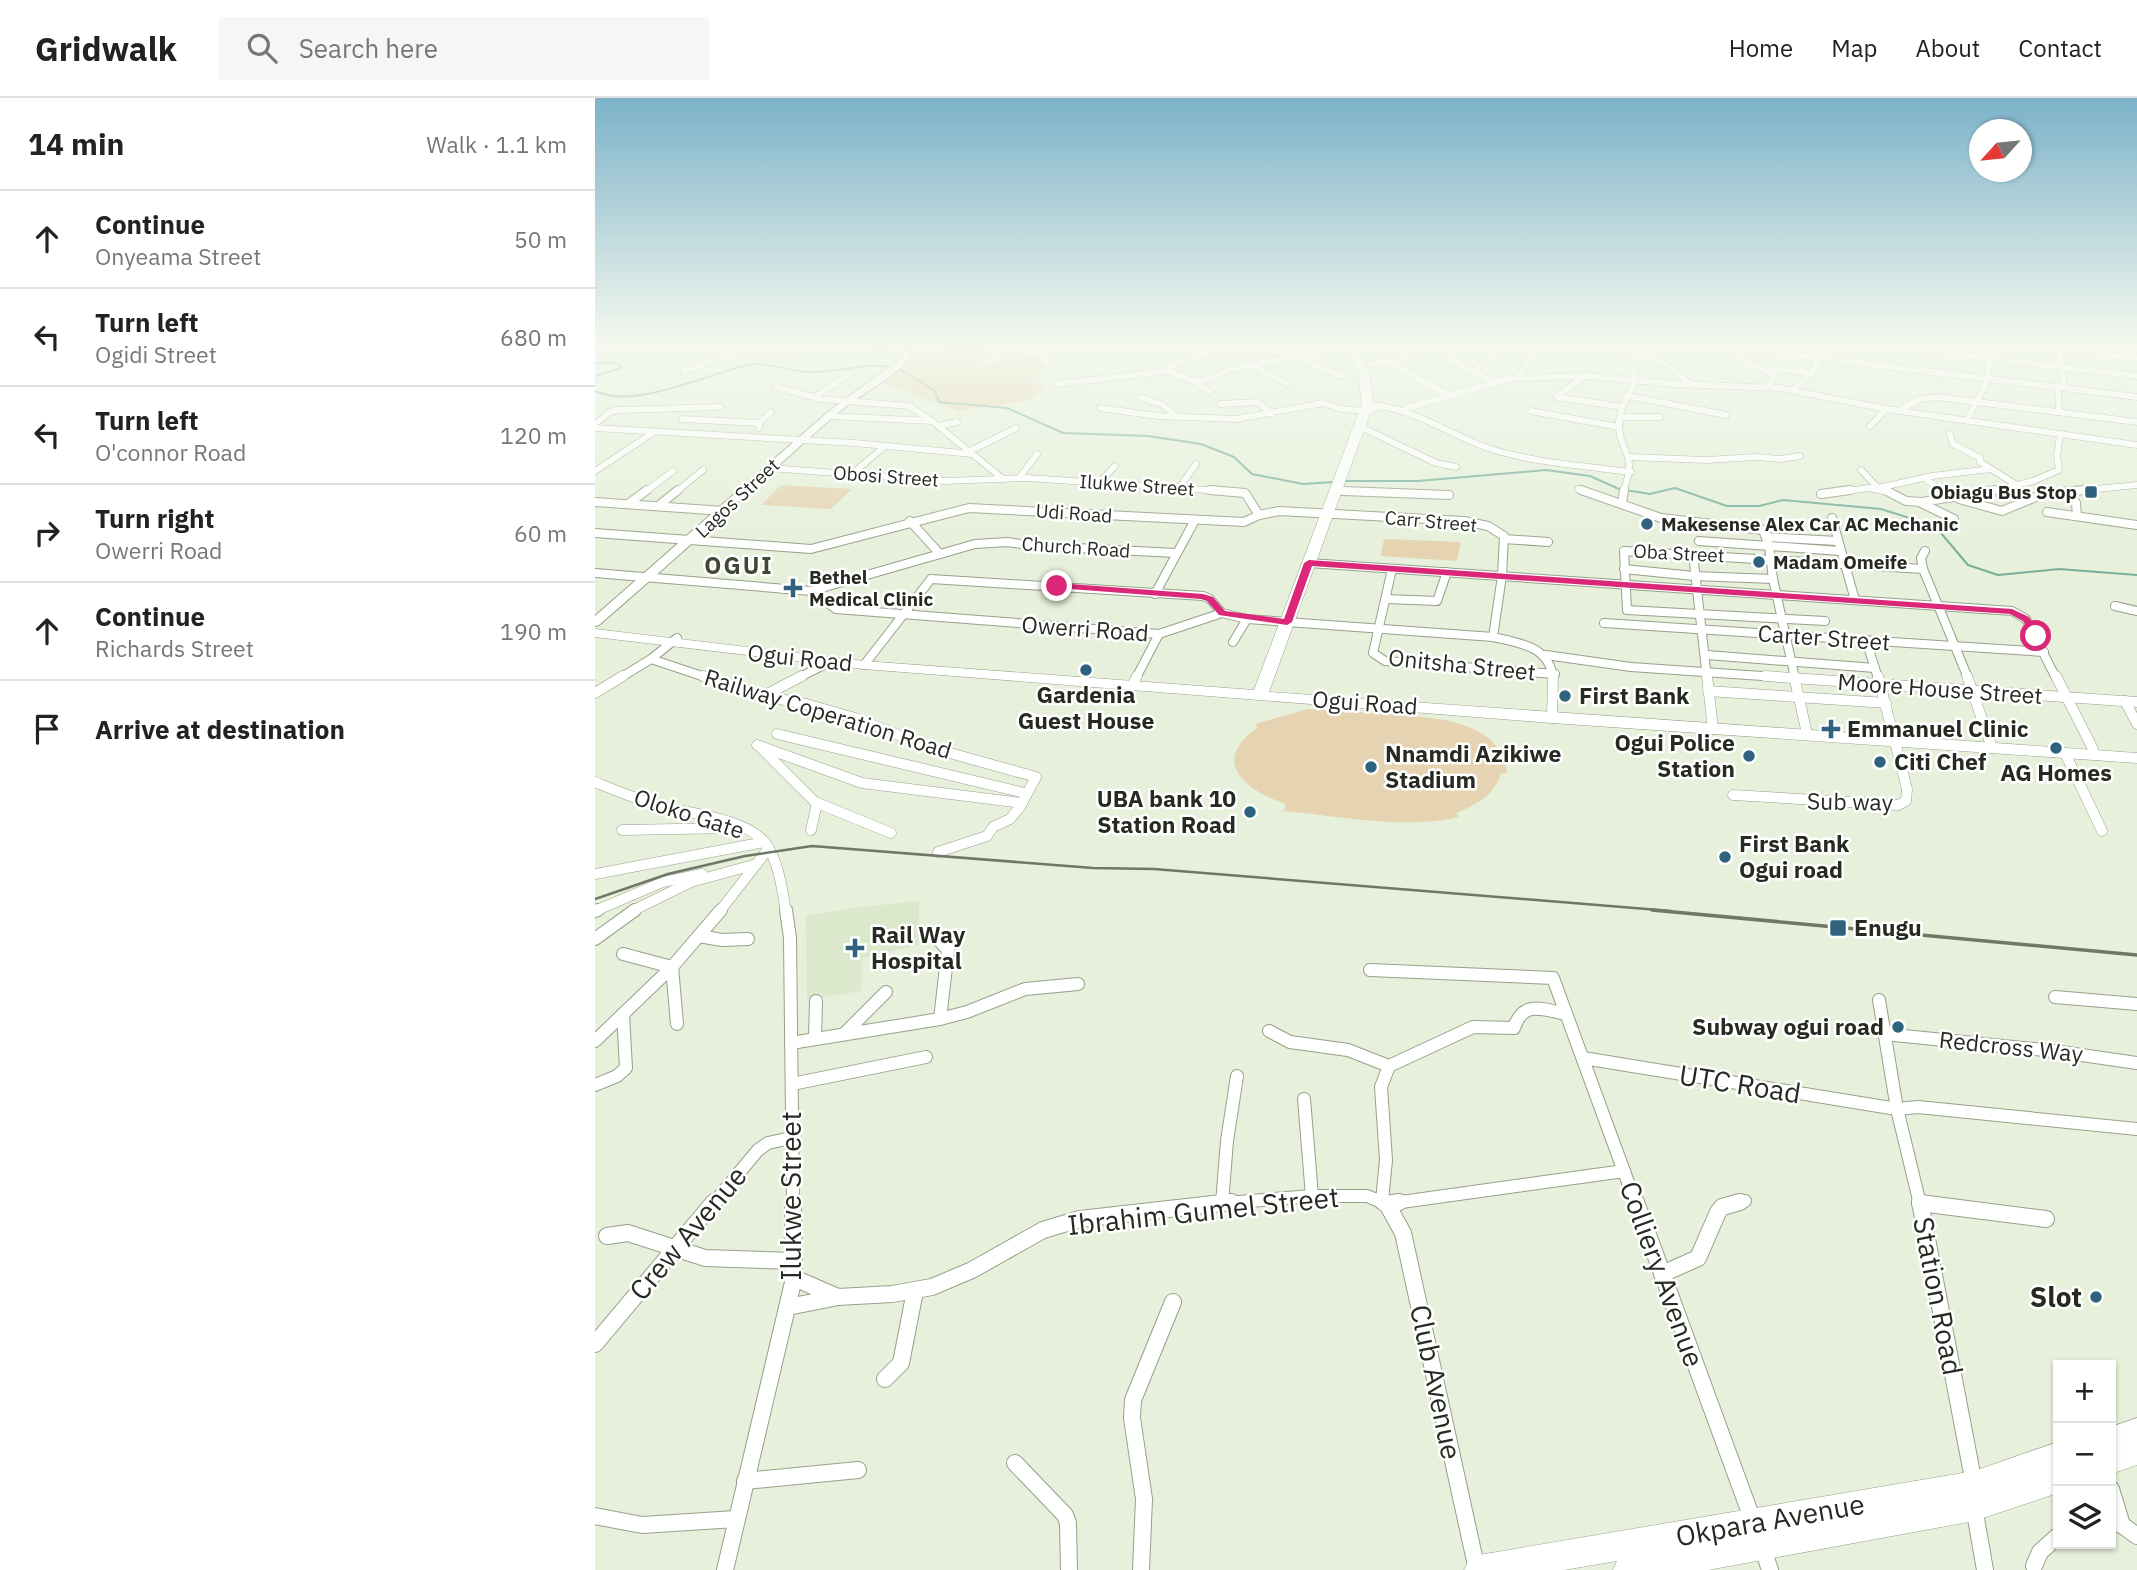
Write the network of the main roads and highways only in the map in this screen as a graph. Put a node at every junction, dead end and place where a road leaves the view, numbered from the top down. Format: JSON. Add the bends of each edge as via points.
{"nodes":[{"id":1,"x":1371,"y":411,"type":"edge"},
{"id":2,"x":595,"y":628,"type":"edge"},
{"id":3,"x":595,"y":633,"type":"edge"},
{"id":4,"x":674,"y":641,"type":"junction"},
{"id":5,"x":867,"y":662,"type":"junction"},
{"id":6,"x":1133,"y":683,"type":"junction"},
{"id":7,"x":1269,"y":688,"type":"junction"},
{"id":8,"x":1552,"y":714,"type":"junction"},
{"id":9,"x":1712,"y":725,"type":"junction"},
{"id":10,"x":1894,"y":738,"type":"junction"},
{"id":11,"x":1991,"y":745,"type":"junction"},
{"id":12,"x":2137,"y":752,"type":"edge"},
{"id":13,"x":2137,"y":758,"type":"edge"},
{"id":14,"x":2137,"y":1431,"type":"edge"},
{"id":15,"x":2116,"y":1438,"type":"edge"},
{"id":16,"x":2137,"y":1451,"type":"edge"},
{"id":17,"x":2116,"y":1458,"type":"edge"},
{"id":18,"x":2053,"y":1459,"type":"edge"},
{"id":19,"x":2053,"y":1480,"type":"edge"},
{"id":20,"x":1974,"y":1496,"type":"junction"},
{"id":21,"x":1762,"y":1547,"type":"edge"},
{"id":22,"x":1478,"y":1570,"type":"edge"},
{"id":23,"x":1628,"y":1570,"type":"edge"}],
"edges":[{"from":1,"to":7,"type":"main road"},
{"from":2,"to":4,"type":"main road","name":"Ogui Road"},
{"from":3,"to":4,"type":"main road","name":"Ogui Road"},
{"from":4,"to":5,"type":"main road","name":"Ogui Road"},
{"from":4,"to":5,"type":"main road","name":"Ogui Road","via":[[830,662]]},
{"from":5,"to":6,"type":"main road","name":"Ogui Road"},
{"from":6,"to":7,"type":"main road","name":"Ogui Road"},
{"from":6,"to":7,"type":"main road","name":"Ogui Road"},
{"from":7,"to":8,"type":"main road","name":"Ogui Road"},
{"from":7,"to":8,"type":"main road","name":"Ogui Road"},
{"from":8,"to":9,"type":"main road","name":"Ogui Road"},
{"from":9,"to":10,"type":"main road","name":"Ogui Road"},
{"from":9,"to":10,"type":"main road","name":"Ogui Road"},
{"from":10,"to":11,"type":"main road","name":"Ogui Road"},
{"from":11,"to":12,"type":"main road","name":"Ogui Road"},
{"from":11,"to":13,"type":"main road","name":"Ogui Road"},
{"from":14,"to":15,"type":"main road"},
{"from":16,"to":17,"type":"main road"},
{"from":18,"to":20,"type":"main road","name":"Okpara Avenue"},
{"from":19,"to":20,"type":"main road","name":"Okpara Avenue"},
{"from":20,"to":21,"type":"main road","name":"Okpara Avenue"},
{"from":21,"to":22,"type":"main road","name":"Okpara Avenue"},
{"from":21,"to":23,"type":"main road","name":"Okpara Avenue"}]}
